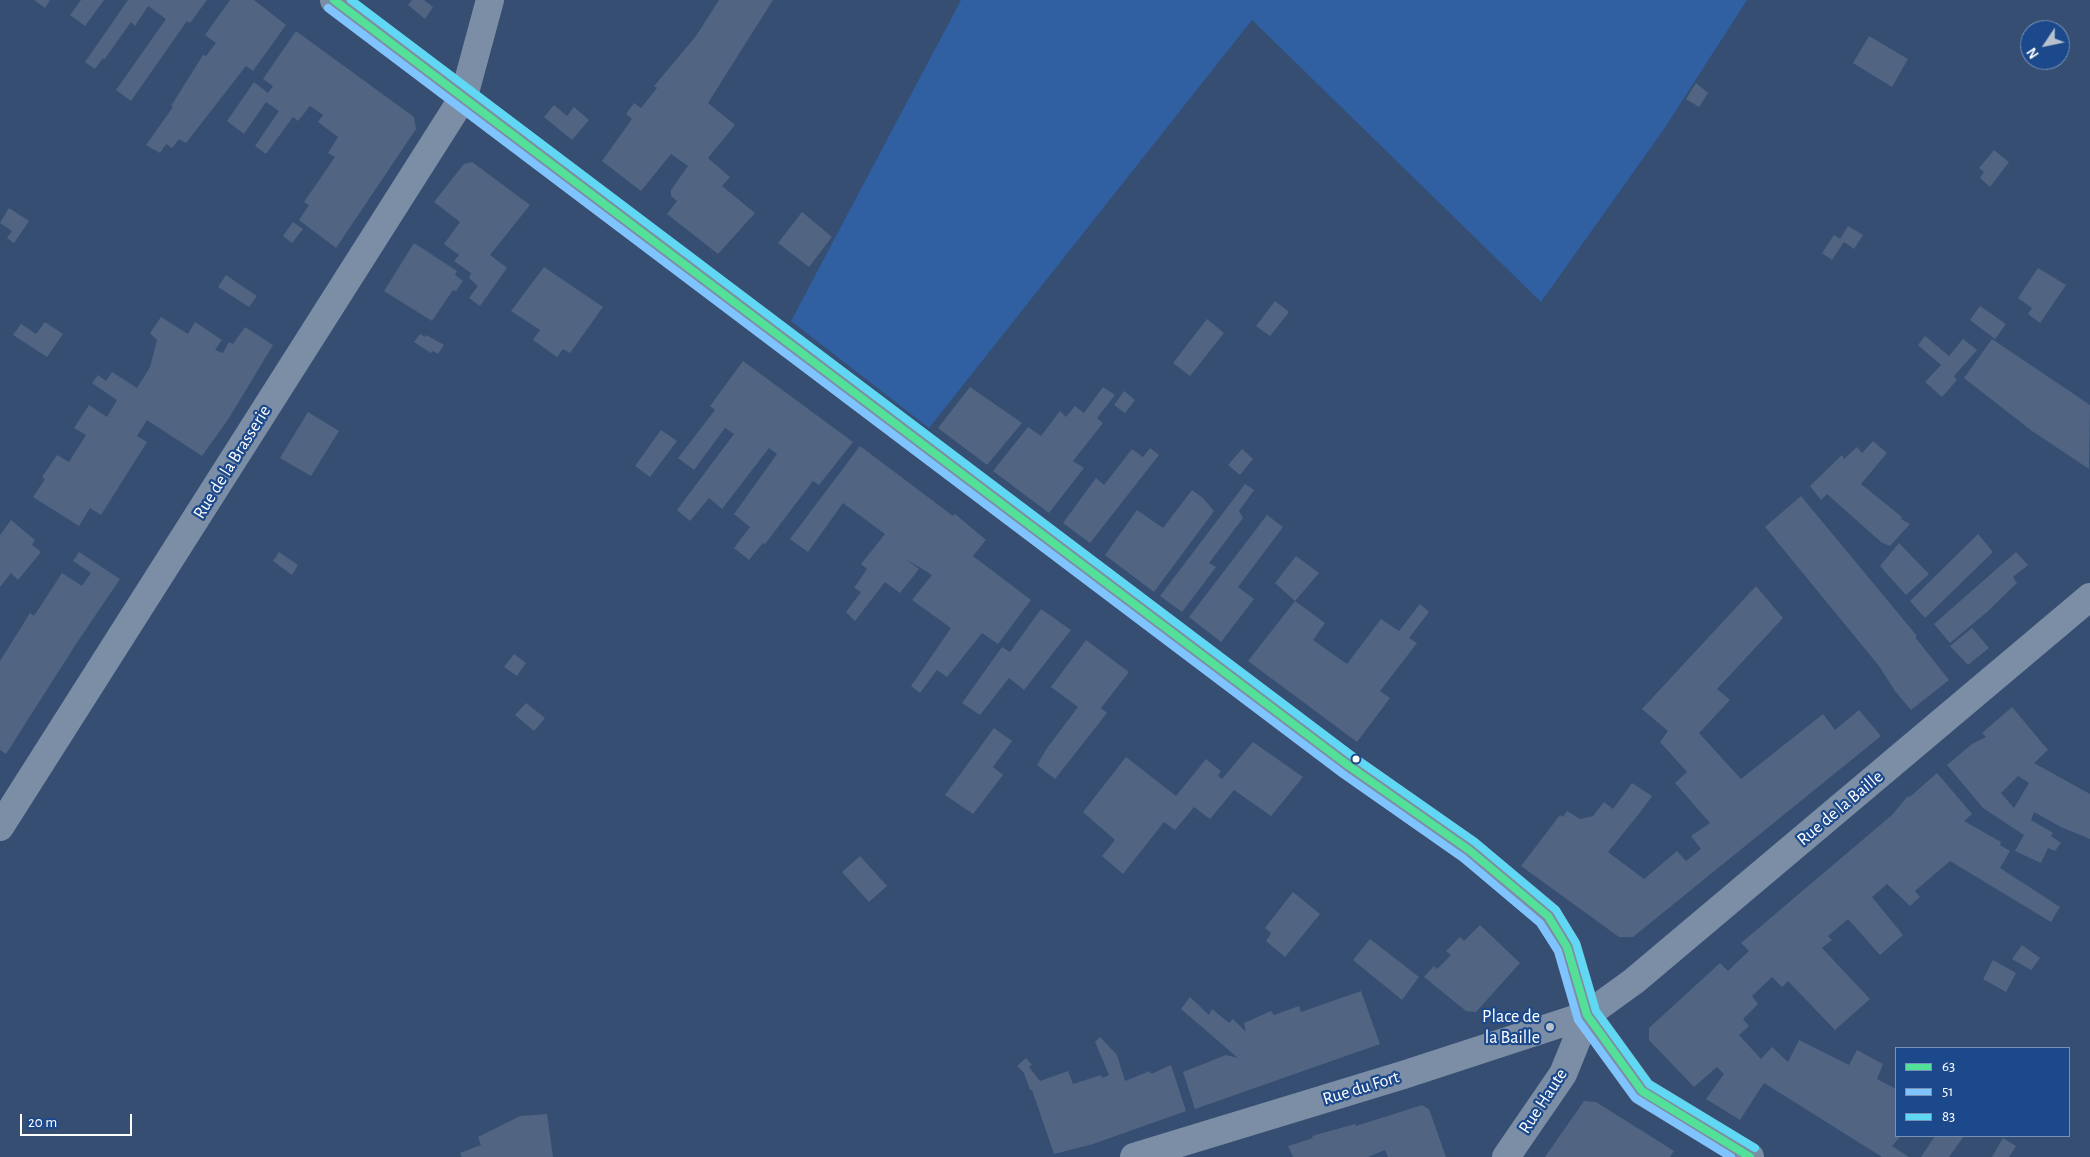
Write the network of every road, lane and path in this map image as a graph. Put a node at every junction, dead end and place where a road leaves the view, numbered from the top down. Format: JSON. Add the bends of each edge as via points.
{"nodes":[{"id":1,"x":334,"y":0,"type":"edge"},
{"id":2,"x":490,"y":0,"type":"edge"},
{"id":3,"x":464,"y":96,"type":"junction"},
{"id":4,"x":2090,"y":597,"type":"edge"},
{"id":5,"x":0,"y":828,"type":"edge"},
{"id":6,"x":1587,"y":1015,"type":"junction"},
{"id":7,"x":1134,"y":1157,"type":"edge"},
{"id":8,"x":1506,"y":1157,"type":"edge"},
{"id":9,"x":1750,"y":1157,"type":"edge"}],
"edges":[{"from":1,"to":3,"type":"street"},
{"from":2,"to":3,"type":"street","name":"Rue de la Brasserie"},
{"from":3,"to":5,"type":"street","name":"Rue de la Brasserie"},
{"from":3,"to":6,"type":"street","via":[[1349,766],[1469,850],[1548,916],[1567,947]]},
{"from":4,"to":6,"type":"street","name":"Rue de la Baille","via":[[1634,981]]},
{"from":6,"to":7,"type":"street","name":"Rue du Fort"},
{"from":6,"to":8,"type":"street","name":"Rue Haute","via":[[1563,1074]]},
{"from":6,"to":9,"type":"street","via":[[1642,1091]]}]}
